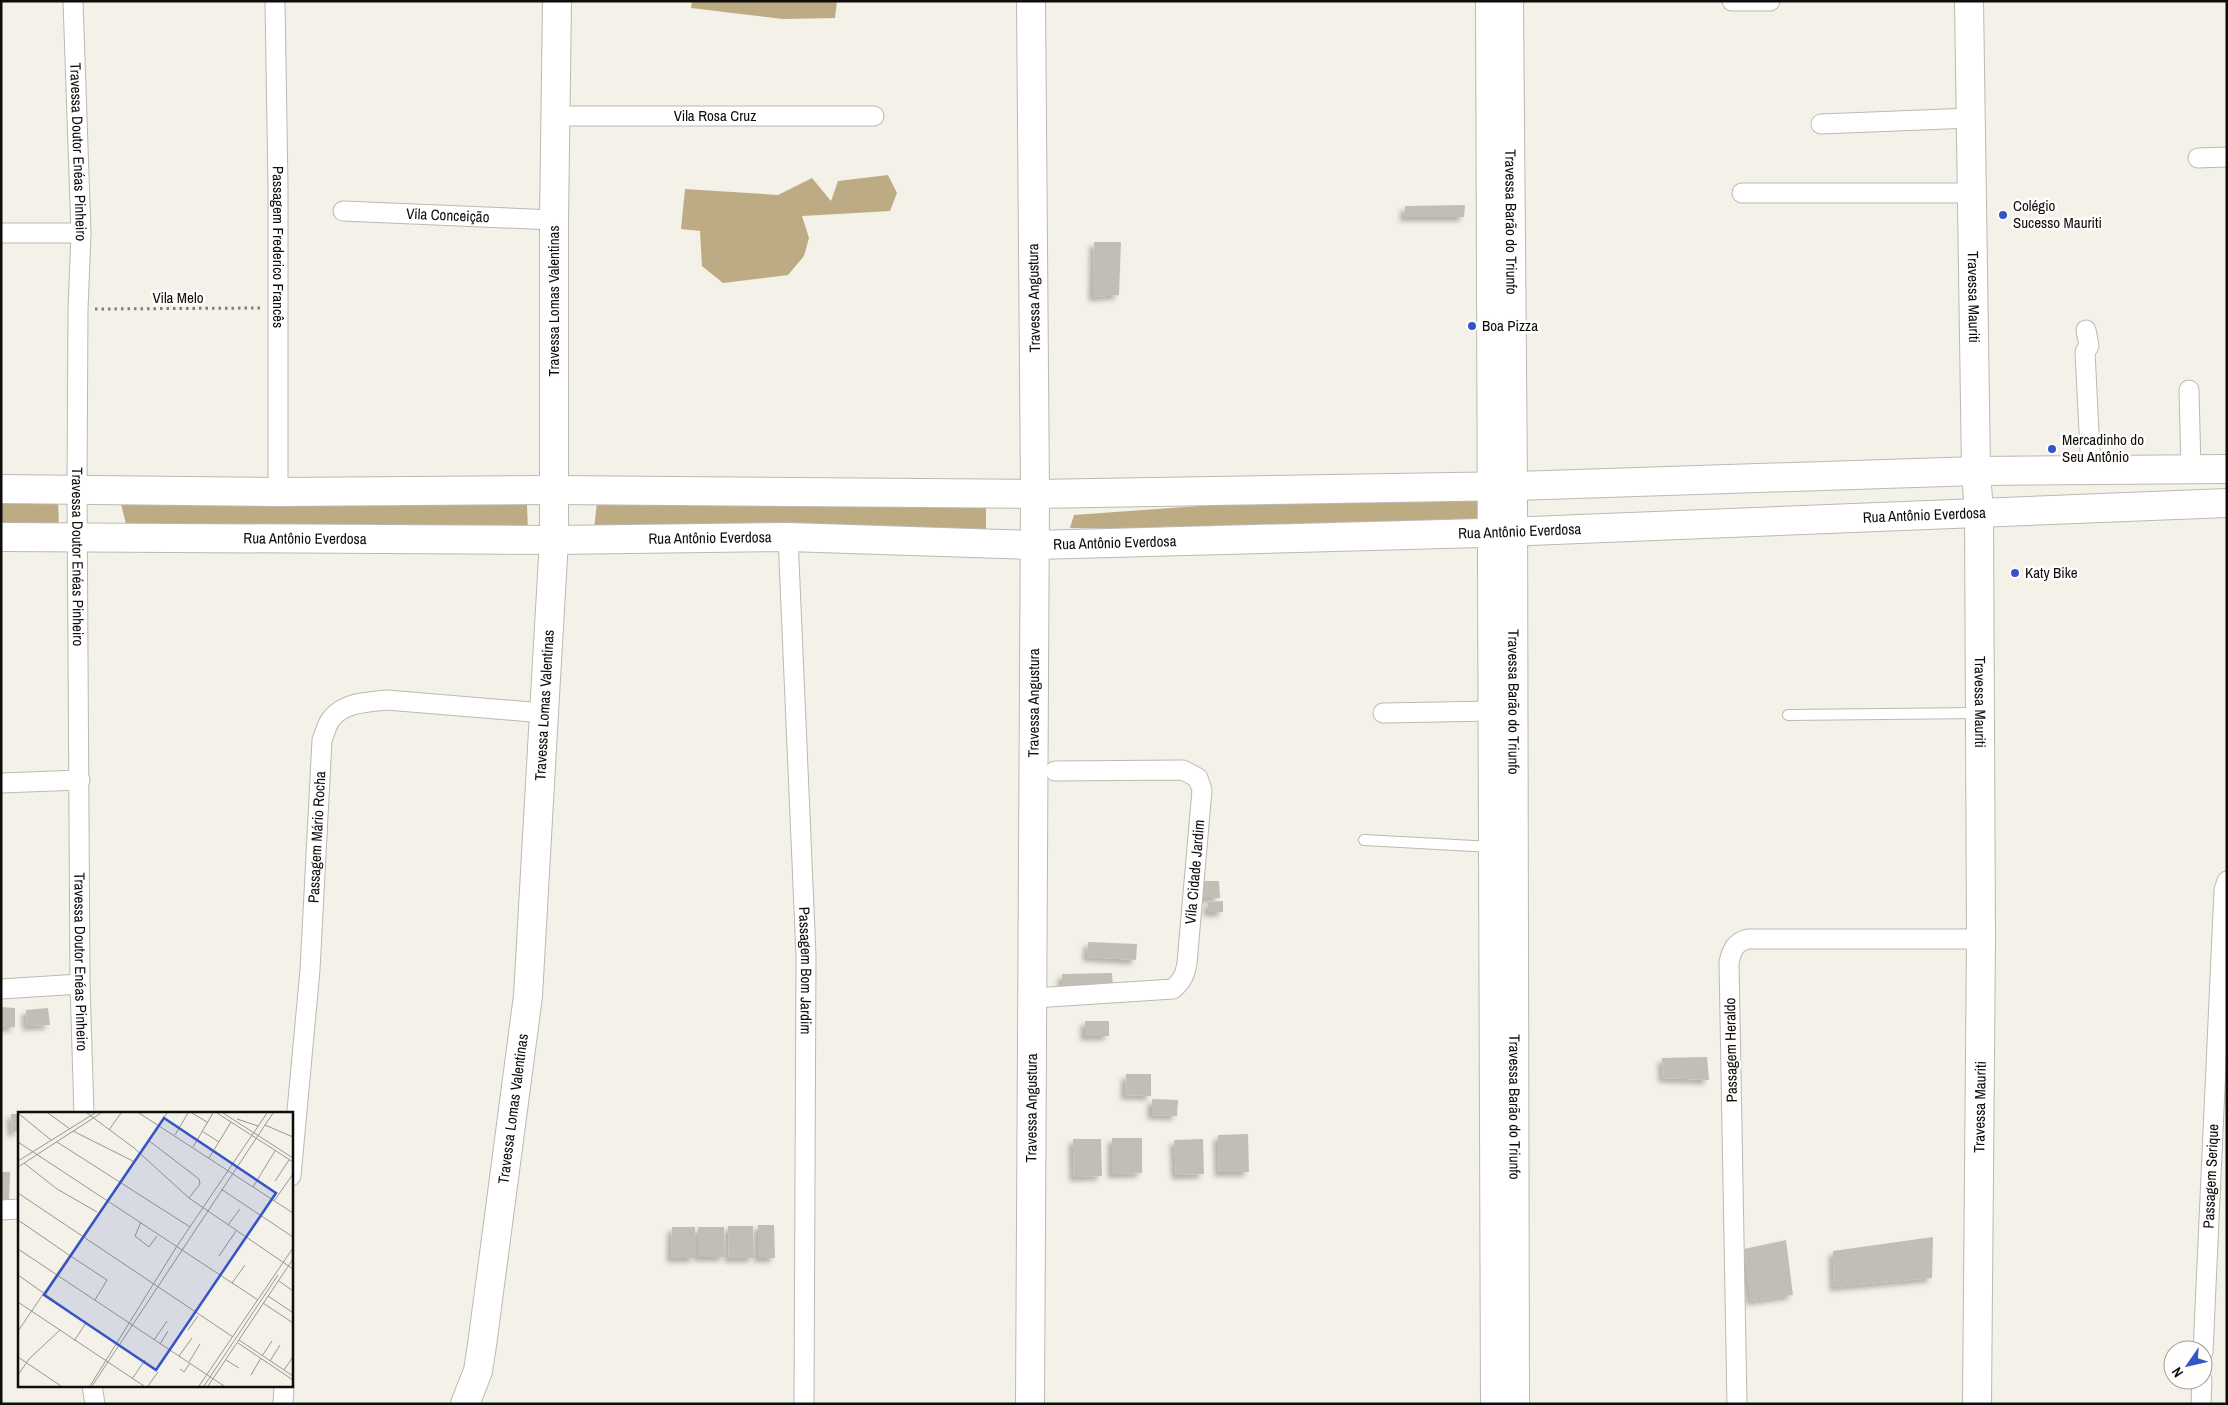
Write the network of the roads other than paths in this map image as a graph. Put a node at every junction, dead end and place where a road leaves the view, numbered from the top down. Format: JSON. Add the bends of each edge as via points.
{"nodes":[{"id":1,"x":73,"y":1,"type":"edge"},
{"id":2,"x":275,"y":1,"type":"edge"},
{"id":3,"x":557,"y":1,"type":"edge"},
{"id":4,"x":1031,"y":1,"type":"edge"},
{"id":5,"x":1490,"y":1,"type":"edge"},
{"id":6,"x":1509,"y":1,"type":"edge"},
{"id":7,"x":1732,"y":1,"type":"edge"},
{"id":8,"x":1770,"y":1,"type":"edge"},
{"id":9,"x":1969,"y":1,"type":"edge"},
{"id":10,"x":556,"y":116,"type":"junction"},
{"id":11,"x":874,"y":116,"type":"dead end"},
{"id":12,"x":1971,"y":118,"type":"junction"},
{"id":13,"x":1821,"y":124,"type":"dead end"},
{"id":14,"x":2227,"y":157,"type":"edge"},
{"id":15,"x":2198,"y":158,"type":"dead end"},
{"id":16,"x":1501,"y":181,"type":"junction"},
{"id":17,"x":1742,"y":193,"type":"dead end"},
{"id":18,"x":1973,"y":193,"type":"junction"},
{"id":19,"x":343,"y":211,"type":"dead end"},
{"id":20,"x":554,"y":220,"type":"junction"},
{"id":21,"x":1,"y":233,"type":"edge"},
{"id":22,"x":81,"y":233,"type":"junction"},
{"id":23,"x":2086,"y":330,"type":"dead end"},
{"id":24,"x":2188,"y":390,"type":"dead end"},
{"id":25,"x":2227,"y":469,"type":"edge"},
{"id":26,"x":2042,"y":470,"type":"junction"},
{"id":27,"x":2191,"y":470,"type":"junction"},
{"id":28,"x":1976,"y":471,"type":"junction"},
{"id":29,"x":2091,"y":471,"type":"junction"},
{"id":30,"x":1502,"y":486,"type":"junction"},
{"id":31,"x":1,"y":489,"type":"edge"},
{"id":32,"x":77,"y":489,"type":"junction"},
{"id":33,"x":554,"y":490,"type":"junction"},
{"id":34,"x":278,"y":492,"type":"junction"},
{"id":35,"x":1035,"y":494,"type":"junction"},
{"id":36,"x":2227,"y":503,"type":"edge"},
{"id":37,"x":2042,"y":510,"type":"junction"},
{"id":38,"x":1979,"y":513,"type":"junction"},
{"id":39,"x":1502,"y":532,"type":"junction"},
{"id":40,"x":1,"y":538,"type":"edge"},
{"id":41,"x":77,"y":538,"type":"junction"},
{"id":42,"x":788,"y":538,"type":"junction"},
{"id":43,"x":554,"y":540,"type":"junction"},
{"id":44,"x":1035,"y":544,"type":"junction"},
{"id":45,"x":1493,"y":710,"type":"junction"},
{"id":46,"x":544,"y":713,"type":"junction"},
{"id":47,"x":1383,"y":713,"type":"dead end"},
{"id":48,"x":1980,"y":713,"type":"junction"},
{"id":49,"x":1788,"y":715,"type":"dead end"},
{"id":50,"x":1044,"y":771,"type":"junction"},
{"id":51,"x":80,"y":780,"type":"junction"},
{"id":52,"x":1,"y":783,"type":"edge"},
{"id":53,"x":1364,"y":840,"type":"dead end"},
{"id":54,"x":1493,"y":847,"type":"junction"},
{"id":55,"x":2227,"y":881,"type":"edge"},
{"id":56,"x":1981,"y":939,"type":"junction"},
{"id":57,"x":1504,"y":955,"type":"junction"},
{"id":58,"x":80,"y":984,"type":"junction"},
{"id":59,"x":1,"y":989,"type":"edge"},
{"id":60,"x":1034,"y":998,"type":"junction"},
{"id":61,"x":84,"y":1112,"type":"edge"},
{"id":62,"x":292,"y":1165,"type":"edge"},
{"id":63,"x":18,"y":1209,"type":"edge"},
{"id":64,"x":1,"y":1210,"type":"edge"},
{"id":65,"x":1505,"y":1231,"type":"junction"},
{"id":66,"x":2204,"y":1340,"type":"edge"},
{"id":67,"x":92,"y":1388,"type":"edge"},
{"id":68,"x":284,"y":1388,"type":"edge"},
{"id":69,"x":2202,"y":1390,"type":"edge"},
{"id":70,"x":95,"y":1404,"type":"edge"},
{"id":71,"x":283,"y":1404,"type":"edge"},
{"id":72,"x":465,"y":1404,"type":"edge"},
{"id":73,"x":804,"y":1404,"type":"edge"},
{"id":74,"x":1030,"y":1404,"type":"edge"},
{"id":75,"x":1495,"y":1404,"type":"edge"},
{"id":76,"x":1515,"y":1404,"type":"edge"},
{"id":77,"x":1737,"y":1404,"type":"edge"},
{"id":78,"x":1977,"y":1404,"type":"edge"},
{"id":79,"x":2201,"y":1404,"type":"edge"}],
"edges":[{"from":1,"to":22,"type":"street","name":"Travessa Doutor Enéas Pinheiro"},
{"from":2,"to":34,"type":"street","name":"Passagem Frederico Francês"},
{"from":3,"to":10,"type":"street","name":"Travessa Lomas Valentinas"},
{"from":4,"to":35,"type":"street","name":"Travessa Angustura"},
{"from":5,"to":16,"type":"street","name":"Travessa Barão do Triunfo"},
{"from":6,"to":16,"type":"street","name":"Travessa Barão do Triunfo"},
{"from":7,"to":8,"type":"street"},
{"from":9,"to":12,"type":"street","name":"Travessa Mauriti"},
{"from":10,"to":11,"type":"street","name":"Vila Rosa Cruz"},
{"from":10,"to":20,"type":"street","name":"Travessa Lomas Valentinas"},
{"from":12,"to":13,"type":"street"},
{"from":12,"to":18,"type":"street","name":"Travessa Mauriti"},
{"from":14,"to":15,"type":"street"},
{"from":16,"to":30,"type":"street","name":"Travessa Barão do Triunfo"},
{"from":17,"to":18,"type":"street"},
{"from":18,"to":28,"type":"street","name":"Travessa Mauriti"},
{"from":19,"to":20,"type":"street","name":"Vila Conceição"},
{"from":20,"to":33,"type":"street","name":"Travessa Lomas Valentinas"},
{"from":21,"to":22,"type":"street"},
{"from":22,"to":32,"type":"street","name":"Travessa Doutor Enéas Pinheiro"},
{"from":23,"to":29,"type":"street"},
{"from":24,"to":27,"type":"street"},
{"from":25,"to":27,"type":"street"},
{"from":26,"to":28,"type":"street"},
{"from":26,"to":29,"type":"street"},
{"from":26,"to":37,"type":"street","via":[[2032,478],[2029,490],[2032,502]]},
{"from":27,"to":29,"type":"street"},
{"from":28,"to":30,"type":"street"},
{"from":28,"to":38,"type":"street","name":"Travessa Mauriti"},
{"from":30,"to":35,"type":"street"},
{"from":30,"to":39,"type":"street","name":"Travessa Barão do Triunfo"},
{"from":31,"to":32,"type":"street"},
{"from":32,"to":34,"type":"street"},
{"from":32,"to":41,"type":"street","name":"Travessa Doutor Enéas Pinheiro"},
{"from":33,"to":34,"type":"street"},
{"from":33,"to":35,"type":"street"},
{"from":33,"to":43,"type":"street","name":"Travessa Lomas Valentinas"},
{"from":35,"to":44,"type":"street","name":"Travessa Angustura"},
{"from":36,"to":37,"type":"street","name":"Rua Antônio Everdosa"},
{"from":37,"to":38,"type":"street","name":"Rua Antônio Everdosa"},
{"from":38,"to":39,"type":"street","name":"Rua Antônio Everdosa"},
{"from":38,"to":48,"type":"street","name":"Travessa Mauriti"},
{"from":39,"to":44,"type":"street","name":"Rua Antônio Everdosa"},
{"from":39,"to":45,"type":"street","name":"Travessa Barão do Triunfo"},
{"from":39,"to":57,"type":"street","name":"Travessa Barão do Triunfo"},
{"from":40,"to":41,"type":"street","name":"Rua Antônio Everdosa"},
{"from":41,"to":43,"type":"street","name":"Rua Antônio Everdosa"},
{"from":41,"to":51,"type":"street","name":"Travessa Doutor Enéas Pinheiro"},
{"from":42,"to":43,"type":"street","name":"Rua Antônio Everdosa"},
{"from":42,"to":44,"type":"street","name":"Rua Antônio Everdosa"},
{"from":42,"to":73,"type":"street","name":"Passagem Bom Jardim","via":[[806,955]]},
{"from":43,"to":46,"type":"street","name":"Travessa Lomas Valentinas"},
{"from":44,"to":50,"type":"street","name":"Travessa Angustura"},
{"from":45,"to":47,"type":"street"},
{"from":45,"to":54,"type":"street","name":"Travessa Barão do Triunfo"},
{"from":46,"to":62,"type":"street","name":"Passagem Mário Rocha","via":[[387,700],[346,706],[331,718],[322,740],[310,970]]},
{"from":46,"to":72,"type":"street","name":"Travessa Lomas Valentinas","via":[[528,996],[478,1372]]},
{"from":48,"to":49,"type":"lane"},
{"from":48,"to":56,"type":"street","name":"Travessa Mauriti"},
{"from":50,"to":60,"type":"street","name":"Travessa Angustura"},
{"from":50,"to":60,"type":"street","name":"Vila Cidade Jardim","via":[[1183,770],[1198,778],[1202,790],[1186,963],[1184,975],[1173,989]]},
{"from":51,"to":52,"type":"street"},
{"from":51,"to":58,"type":"street","name":"Travessa Doutor Enéas Pinheiro"},
{"from":53,"to":54,"type":"lane"},
{"from":54,"to":57,"type":"street","name":"Travessa Barão do Triunfo"},
{"from":55,"to":66,"type":"street","name":"Passagem Serique","via":[[2223,900]]},
{"from":56,"to":77,"type":"street","name":"Passagem Heraldo","via":[[1748,939],[1740,941],[1732,951],[1729,962]]},
{"from":56,"to":78,"type":"street","name":"Travessa Mauriti"},
{"from":57,"to":65,"type":"street","name":"Travessa Barão do Triunfo"},
{"from":58,"to":59,"type":"street"},
{"from":58,"to":61,"type":"street","name":"Travessa Doutor Enéas Pinheiro"},
{"from":60,"to":74,"type":"street","name":"Travessa Angustura"},
{"from":63,"to":64,"type":"street"},
{"from":65,"to":75,"type":"street","name":"Travessa Barão do Triunfo"},
{"from":65,"to":76,"type":"street","name":"Travessa Barão do Triunfo"},
{"from":67,"to":70,"type":"street"},
{"from":68,"to":71,"type":"street"},
{"from":69,"to":79,"type":"street"}]}
